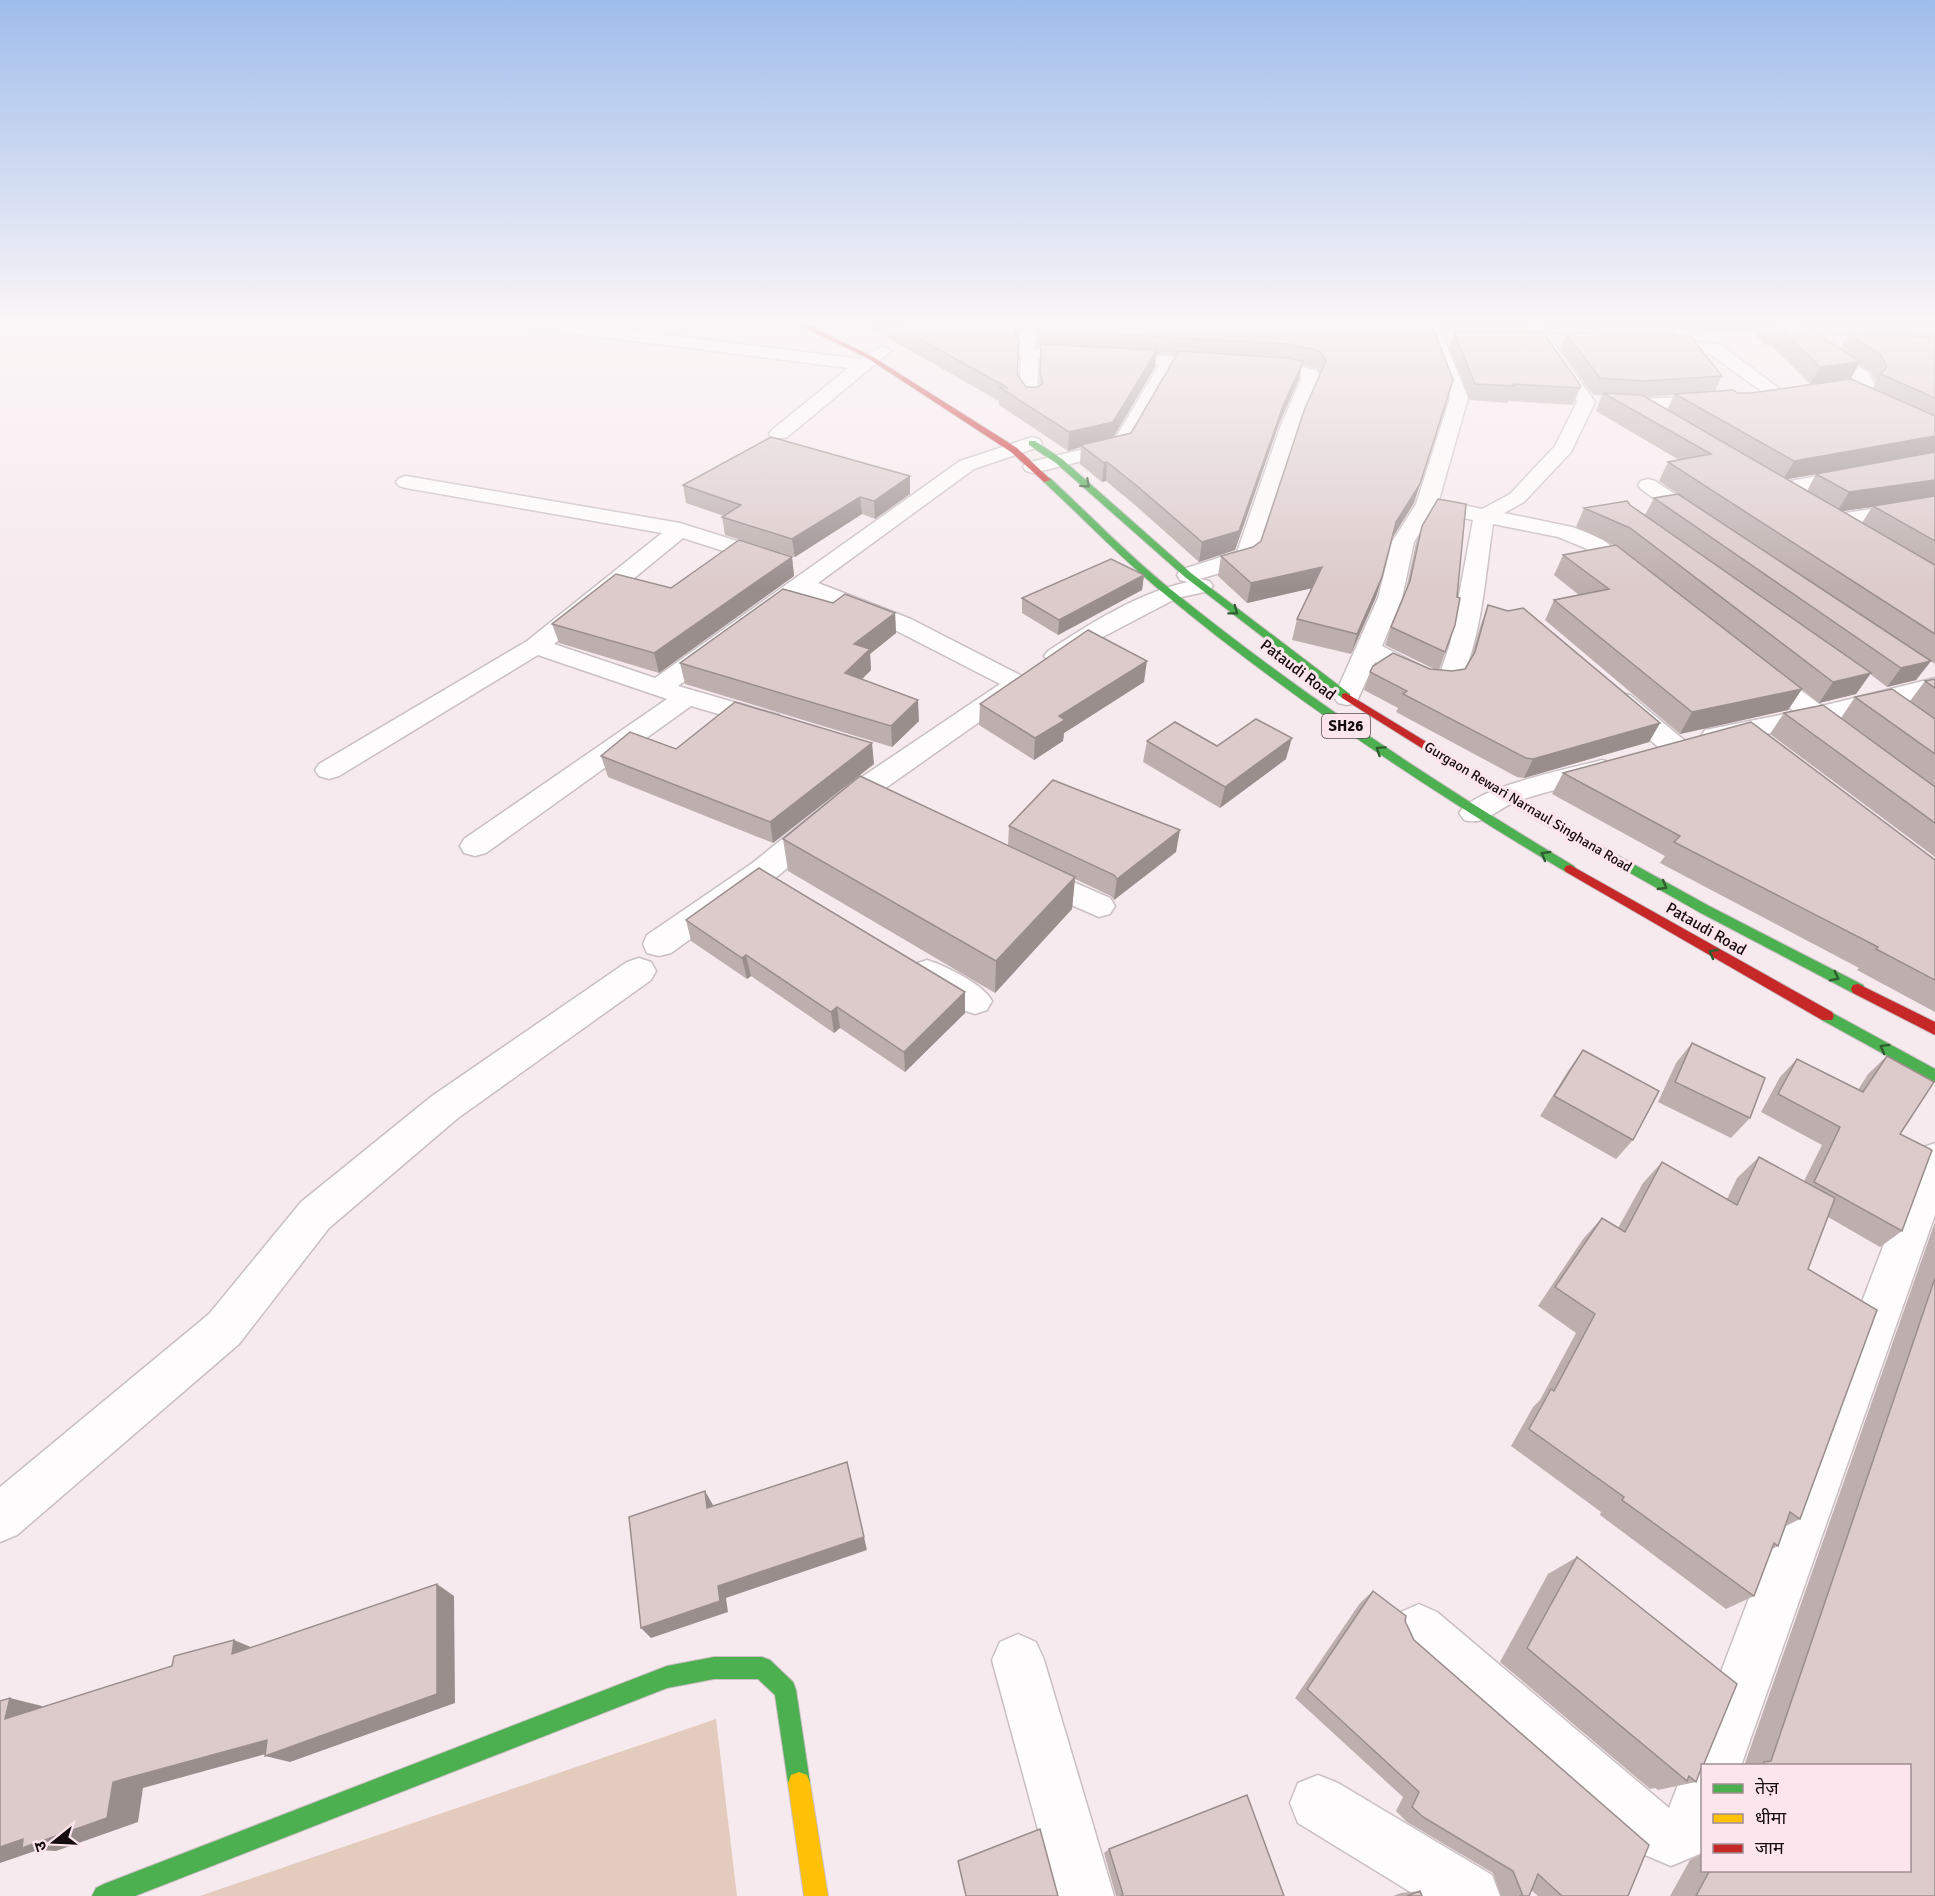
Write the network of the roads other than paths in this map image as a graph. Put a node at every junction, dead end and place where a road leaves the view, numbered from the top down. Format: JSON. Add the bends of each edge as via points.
{"nodes":[{"id":1,"x":808,"y":410,"type":"edge"},
{"id":2,"x":965,"y":410,"type":"edge"},
{"id":3,"x":1141,"y":410,"type":"edge"},
{"id":4,"x":1296,"y":410,"type":"edge"},
{"id":5,"x":1455,"y":410,"type":"edge"},
{"id":6,"x":1582,"y":410,"type":"edge"},
{"id":7,"x":1646,"y":410,"type":"edge"},
{"id":8,"x":1669,"y":424,"type":"edge"},
{"id":9,"x":779,"y":434,"type":"dead end"},
{"id":10,"x":1019,"y":441,"type":"junction"},
{"id":11,"x":1059,"y":460,"type":"junction"},
{"id":12,"x":1935,"y":460,"type":"edge"},
{"id":13,"x":1033,"y":467,"type":"junction"},
{"id":14,"x":1760,"y":477,"type":"edge"},
{"id":15,"x":406,"y":482,"type":"dead end"},
{"id":16,"x":1648,"y":485,"type":"dead end"},
{"id":17,"x":1780,"y":489,"type":"junction"},
{"id":18,"x":1427,"y":504,"type":"junction"},
{"id":19,"x":1935,"y":505,"type":"edge"},
{"id":20,"x":1818,"y":512,"type":"junction"},
{"id":21,"x":1484,"y":516,"type":"junction"},
{"id":22,"x":680,"y":530,"type":"junction"},
{"id":23,"x":1722,"y":536,"type":"edge"},
{"id":24,"x":1863,"y":539,"type":"edge"},
{"id":25,"x":808,"y":579,"type":"junction"},
{"id":26,"x":1186,"y":584,"type":"junction"},
{"id":27,"x":1658,"y":591,"type":"edge"},
{"id":28,"x":536,"y":646,"type":"junction"},
{"id":29,"x":1368,"y":649,"type":"junction"},
{"id":30,"x":1741,"y":657,"type":"edge"},
{"id":31,"x":1916,"y":665,"type":"edge"},
{"id":32,"x":1935,"y":678,"type":"edge"},
{"id":33,"x":1857,"y":679,"type":"edge"},
{"id":34,"x":1017,"y":684,"type":"junction"},
{"id":35,"x":1935,"y":686,"type":"edge"},
{"id":36,"x":1604,"y":687,"type":"edge"},
{"id":37,"x":658,"y":688,"type":"junction"},
{"id":38,"x":688,"y":696,"type":"junction"},
{"id":39,"x":1347,"y":697,"type":"junction"},
{"id":40,"x":1885,"y":699,"type":"junction"},
{"id":41,"x":1816,"y":716,"type":"junction"},
{"id":42,"x":1910,"y":718,"type":"edge"},
{"id":43,"x":790,"y":728,"type":"edge"},
{"id":44,"x":1742,"y":729,"type":"junction"},
{"id":45,"x":1674,"y":746,"type":"junction"},
{"id":46,"x":1770,"y":750,"type":"edge"},
{"id":47,"x":1862,"y":750,"type":"edge"},
{"id":48,"x":870,"y":752,"type":"edge"},
{"id":49,"x":904,"y":762,"type":"junction"},
{"id":50,"x":329,"y":770,"type":"dead end"},
{"id":51,"x":860,"y":792,"type":"junction"},
{"id":52,"x":1504,"y":796,"type":"junction"},
{"id":53,"x":891,"y":807,"type":"edge"},
{"id":54,"x":1474,"y":813,"type":"junction"},
{"id":55,"x":475,"y":846,"type":"dead end"},
{"id":56,"x":1005,"y":862,"type":"edge"},
{"id":57,"x":762,"y":872,"type":"junction"},
{"id":58,"x":793,"y":891,"type":"edge"},
{"id":59,"x":1098,"y":906,"type":"dead end"},
{"id":60,"x":904,"y":958,"type":"edge"},
{"id":61,"x":975,"y":1001,"type":"dead end"},
{"id":62,"x":1935,"y":1029,"type":"edge"},
{"id":63,"x":1935,"y":1076,"type":"edge"},
{"id":64,"x":1935,"y":1160,"type":"edge"},
{"id":65,"x":0,"y":1518,"type":"edge"},
{"id":66,"x":1419,"y":1630,"type":"dead end"},
{"id":67,"x":1018,"y":1660,"type":"dead end"},
{"id":68,"x":1714,"y":1764,"type":"edge"},
{"id":69,"x":1701,"y":1797,"type":"edge"},
{"id":70,"x":1318,"y":1803,"type":"dead end"},
{"id":71,"x":131,"y":1891,"type":"edge"},
{"id":72,"x":816,"y":1896,"type":"edge"},
{"id":73,"x":1085,"y":1896,"type":"edge"},
{"id":74,"x":1470,"y":1896,"type":"edge"}],
"edges":[{"from":1,"to":9,"type":"street"},
{"from":2,"to":10,"type":"main road","name":"Pataudi Road","number":"SH26"},
{"from":3,"to":11,"type":"street","via":[[1116,447]]},
{"from":4,"to":26,"type":"street","via":[[1247,555]]},
{"from":5,"to":18,"type":"street"},
{"from":6,"to":21,"type":"street","via":[[1564,448],[1516,498]]},
{"from":7,"to":8,"type":"street"},
{"from":10,"to":11,"type":"main road","name":"Gurgaon Rewari Narnaul Singhana Road","number":"SH26"},
{"from":10,"to":13,"type":"main road","name":"Pataudi Road","number":"SH26"},
{"from":10,"to":25,"type":"street","via":[[967,465]]},
{"from":11,"to":13,"type":"street"},
{"from":11,"to":26,"type":"main road","name":"Gurgaon Rewari Narnaul Singhana Road","number":"SH26","one_way":true},
{"from":12,"to":17,"type":"street"},
{"from":13,"to":26,"type":"main road","name":"Pataudi Road","number":"SH26"},
{"from":14,"to":17,"type":"street"},
{"from":15,"to":22,"type":"street"},
{"from":16,"to":23,"type":"street"},
{"from":17,"to":20,"type":"street"},
{"from":18,"to":21,"type":"street"},
{"from":18,"to":29,"type":"street","via":[[1403,542],[1390,598]]},
{"from":19,"to":20,"type":"street"},
{"from":20,"to":24,"type":"street"},
{"from":21,"to":27,"type":"street","via":[[1564,532],[1593,543]]},
{"from":21,"to":29,"type":"street","via":[[1462,644],[1448,680],[1431,681]]},
{"from":22,"to":25,"type":"street"},
{"from":22,"to":28,"type":"street"},
{"from":25,"to":34,"type":"street"},
{"from":25,"to":37,"type":"street"},
{"from":26,"to":34,"type":"street","via":[[1090,634]]},
{"from":26,"to":39,"type":"main road","name":"Gurgaon Rewari Narnaul Singhana Road","number":"SH26","one_way":true},
{"from":54,"to":26,"type":"main road","name":"Pataudi Road","number":"SH26","one_way":true,"via":[[1357,735]]},
{"from":28,"to":37,"type":"street"},
{"from":28,"to":50,"type":"street"},
{"from":29,"to":39,"type":"street"},
{"from":30,"to":41,"type":"street"},
{"from":31,"to":32,"type":"street"},
{"from":33,"to":40,"type":"street"},
{"from":34,"to":49,"type":"street"},
{"from":35,"to":40,"type":"street"},
{"from":36,"to":45,"type":"street"},
{"from":37,"to":38,"type":"street"},
{"from":38,"to":43,"type":"street"},
{"from":38,"to":55,"type":"street"},
{"from":39,"to":52,"type":"main road","name":"Gurgaon Rewari Narnaul Singhana Road","number":"SH26"},
{"from":40,"to":41,"type":"street"},
{"from":40,"to":42,"type":"street"},
{"from":41,"to":44,"type":"street"},
{"from":41,"to":47,"type":"street"},
{"from":44,"to":45,"type":"street"},
{"from":44,"to":46,"type":"street"},
{"from":45,"to":52,"type":"street"},
{"from":48,"to":49,"type":"street"},
{"from":49,"to":51,"type":"street"},
{"from":51,"to":53,"type":"street"},
{"from":51,"to":57,"type":"street"},
{"from":52,"to":54,"type":"street"},
{"from":52,"to":62,"type":"main road","name":"Gurgaon Rewari Narnaul Singhana Road","number":"SH26","one_way":true,"via":[[1704,909]]},
{"from":63,"to":54,"type":"main road","name":"Pataudi Road","number":"SH26","one_way":true},
{"from":56,"to":59,"type":"street"},
{"from":57,"to":58,"type":"street"},
{"from":57,"to":65,"type":"street","via":[[445,1107],[315,1215],[224,1329]]},
{"from":60,"to":61,"type":"street"},
{"from":64,"to":68,"type":"street"},
{"from":66,"to":69,"type":"street","via":[[1646,1827],[1671,1838],[1689,1830]]},
{"from":67,"to":73,"type":"street"},
{"from":70,"to":74,"type":"street"},
{"from":71,"to":72,"type":"main road","via":[[667,1677],[714,1668],[762,1668],[785,1690]]}]}
